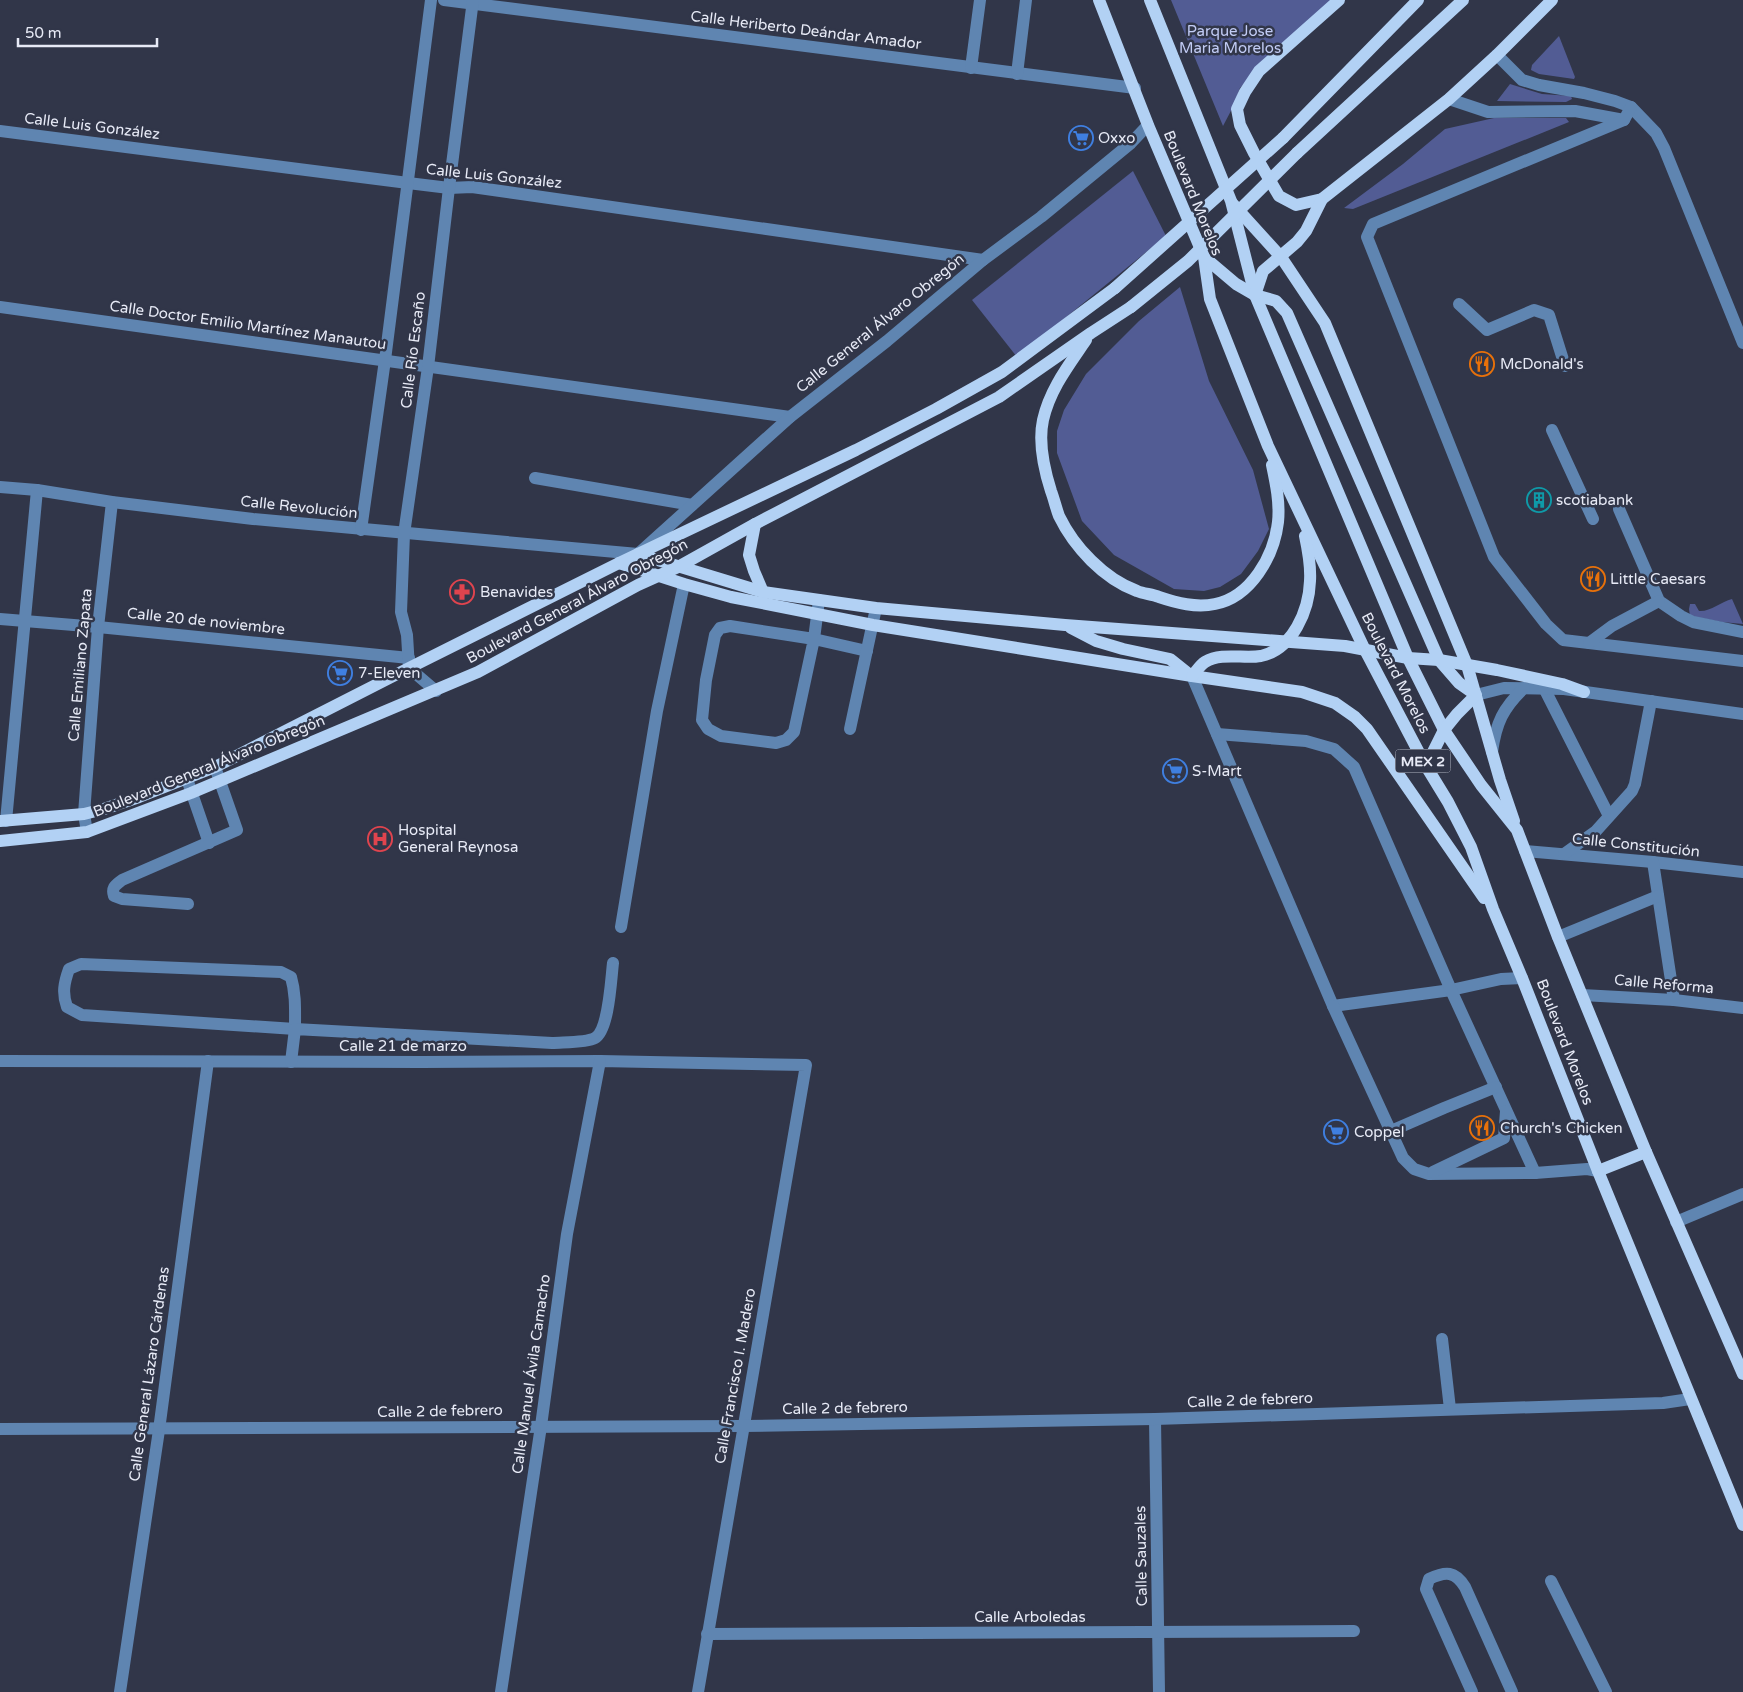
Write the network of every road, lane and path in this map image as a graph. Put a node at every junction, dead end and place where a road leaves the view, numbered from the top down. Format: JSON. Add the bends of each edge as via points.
{"nodes":[{"id":1,"x":431,"y":0,"type":"edge"},
{"id":2,"x":444,"y":0,"type":"edge"},
{"id":3,"x":980,"y":0,"type":"edge"},
{"id":4,"x":1026,"y":0,"type":"edge"},
{"id":5,"x":1099,"y":0,"type":"edge"},
{"id":6,"x":1150,"y":0,"type":"edge"},
{"id":7,"x":1339,"y":0,"type":"edge"},
{"id":8,"x":1418,"y":0,"type":"edge"},
{"id":9,"x":1463,"y":0,"type":"edge"},
{"id":10,"x":1552,"y":0,"type":"edge"},
{"id":11,"x":473,"y":2,"type":"edge"},
{"id":12,"x":1497,"y":55,"type":"junction"},
{"id":13,"x":971,"y":68,"type":"junction"},
{"id":14,"x":1017,"y":74,"type":"junction"},
{"id":15,"x":1134,"y":88,"type":"junction"},
{"id":16,"x":1449,"y":99,"type":"junction"},
{"id":17,"x":1631,"y":107,"type":"junction"},
{"id":18,"x":1624,"y":120,"type":"junction"},
{"id":19,"x":1644,"y":121,"type":"junction"},
{"id":20,"x":1148,"y":125,"type":"junction"},
{"id":21,"x":0,"y":131,"type":"edge"},
{"id":22,"x":408,"y":183,"type":"junction"},
{"id":23,"x":449,"y":188,"type":"junction"},
{"id":24,"x":1322,"y":199,"type":"junction"},
{"id":25,"x":1231,"y":201,"type":"junction"},
{"id":26,"x":1204,"y":257,"type":"junction"},
{"id":27,"x":1281,"y":257,"type":"junction"},
{"id":28,"x":984,"y":260,"type":"junction"},
{"id":29,"x":1255,"y":295,"type":"junction"},
{"id":30,"x":1459,"y":304,"type":"dead end"},
{"id":31,"x":0,"y":307,"type":"edge"},
{"id":32,"x":1091,"y":332,"type":"junction"},
{"id":33,"x":1743,"y":343,"type":"edge"},
{"id":34,"x":385,"y":360,"type":"junction"},
{"id":35,"x":1565,"y":366,"type":"dead end"},
{"id":36,"x":428,"y":367,"type":"junction"},
{"id":37,"x":790,"y":417,"type":"junction"},
{"id":38,"x":1552,"y":430,"type":"dead end"},
{"id":39,"x":1268,"y":446,"type":"junction"},
{"id":40,"x":535,"y":478,"type":"dead end"},
{"id":41,"x":0,"y":487,"type":"edge"},
{"id":42,"x":37,"y":490,"type":"junction"},
{"id":43,"x":112,"y":502,"type":"junction"},
{"id":44,"x":692,"y":505,"type":"junction"},
{"id":45,"x":1619,"y":509,"type":"dead end"},
{"id":46,"x":1301,"y":516,"type":"junction"},
{"id":47,"x":1593,"y":520,"type":"dead end"},
{"id":48,"x":755,"y":524,"type":"junction"},
{"id":49,"x":361,"y":530,"type":"junction"},
{"id":50,"x":404,"y":534,"type":"junction"},
{"id":51,"x":596,"y":552,"type":"junction"},
{"id":52,"x":638,"y":554,"type":"junction"},
{"id":53,"x":619,"y":563,"type":"junction"},
{"id":54,"x":678,"y":567,"type":"junction"},
{"id":55,"x":659,"y":576,"type":"junction"},
{"id":56,"x":684,"y":584,"type":"junction"},
{"id":57,"x":763,"y":592,"type":"junction"},
{"id":58,"x":819,"y":600,"type":"junction"},
{"id":59,"x":1660,"y":601,"type":"junction"},
{"id":60,"x":876,"y":608,"type":"junction"},
{"id":61,"x":817,"y":614,"type":"junction"},
{"id":62,"x":0,"y":619,"type":"edge"},
{"id":63,"x":24,"y":621,"type":"junction"},
{"id":64,"x":873,"y":625,"type":"junction"},
{"id":65,"x":1065,"y":625,"type":"junction"},
{"id":66,"x":98,"y":627,"type":"junction"},
{"id":67,"x":1743,"y":632,"type":"edge"},
{"id":68,"x":814,"y":640,"type":"junction"},
{"id":69,"x":1288,"y":641,"type":"junction"},
{"id":70,"x":1589,"y":642,"type":"junction"},
{"id":71,"x":1364,"y":648,"type":"junction"},
{"id":72,"x":867,"y":650,"type":"junction"},
{"id":73,"x":1408,"y":658,"type":"junction"},
{"id":74,"x":1439,"y":660,"type":"junction"},
{"id":75,"x":1743,"y":662,"type":"edge"},
{"id":76,"x":409,"y":663,"type":"junction"},
{"id":77,"x":1467,"y":665,"type":"junction"},
{"id":78,"x":1192,"y":676,"type":"junction"},
{"id":79,"x":1524,"y":688,"type":"junction"},
{"id":80,"x":1544,"y":688,"type":"junction"},
{"id":81,"x":436,"y":691,"type":"junction"},
{"id":82,"x":1584,"y":692,"type":"junction"},
{"id":83,"x":1476,"y":695,"type":"junction"},
{"id":84,"x":1651,"y":701,"type":"junction"},
{"id":85,"x":1743,"y":714,"type":"edge"},
{"id":86,"x":850,"y":729,"type":"dead end"},
{"id":87,"x":1444,"y":730,"type":"junction"},
{"id":88,"x":1217,"y":734,"type":"junction"},
{"id":89,"x":1492,"y":752,"type":"junction"},
{"id":90,"x":215,"y":766,"type":"junction"},
{"id":91,"x":1426,"y":766,"type":"junction"},
{"id":92,"x":187,"y":779,"type":"junction"},
{"id":93,"x":220,"y":780,"type":"junction"},
{"id":94,"x":191,"y":793,"type":"junction"},
{"id":95,"x":84,"y":814,"type":"junction"},
{"id":96,"x":1609,"y":816,"type":"junction"},
{"id":97,"x":3,"y":821,"type":"edge"},
{"id":98,"x":1517,"y":830,"type":"junction"},
{"id":99,"x":87,"y":832,"type":"junction"},
{"id":100,"x":1,"y":841,"type":"edge"},
{"id":101,"x":209,"y":843,"type":"junction"},
{"id":102,"x":1525,"y":851,"type":"junction"},
{"id":103,"x":1564,"y":854,"type":"junction"},
{"id":104,"x":1653,"y":862,"type":"junction"},
{"id":105,"x":1743,"y":872,"type":"edge"},
{"id":106,"x":1658,"y":896,"type":"junction"},
{"id":107,"x":188,"y":904,"type":"dead end"},
{"id":108,"x":1493,"y":909,"type":"junction"},
{"id":109,"x":621,"y":927,"type":"dead end"},
{"id":110,"x":1558,"y":938,"type":"junction"},
{"id":111,"x":613,"y":963,"type":"dead end"},
{"id":112,"x":1522,"y":978,"type":"junction"},
{"id":113,"x":1451,"y":990,"type":"junction"},
{"id":114,"x":1582,"y":994,"type":"junction"},
{"id":115,"x":1674,"y":1000,"type":"junction"},
{"id":116,"x":1334,"y":1006,"type":"junction"},
{"id":117,"x":1743,"y":1008,"type":"edge"},
{"id":118,"x":295,"y":1029,"type":"junction"},
{"id":119,"x":0,"y":1060,"type":"edge"},
{"id":120,"x":208,"y":1060,"type":"junction"},
{"id":121,"x":600,"y":1060,"type":"junction"},
{"id":122,"x":291,"y":1062,"type":"junction"},
{"id":123,"x":806,"y":1065,"type":"joint"},
{"id":124,"x":1496,"y":1087,"type":"junction"},
{"id":125,"x":1506,"y":1110,"type":"junction"},
{"id":126,"x":1391,"y":1132,"type":"junction"},
{"id":127,"x":1646,"y":1152,"type":"junction"},
{"id":128,"x":1598,"y":1171,"type":"junction"},
{"id":129,"x":1429,"y":1174,"type":"junction"},
{"id":130,"x":1535,"y":1174,"type":"junction"},
{"id":131,"x":1743,"y":1194,"type":"edge"},
{"id":132,"x":1676,"y":1222,"type":"junction"},
{"id":133,"x":1442,"y":1339,"type":"dead end"},
{"id":134,"x":1743,"y":1374,"type":"edge"},
{"id":135,"x":1690,"y":1399,"type":"junction"},
{"id":136,"x":1450,"y":1409,"type":"junction"},
{"id":137,"x":1155,"y":1419,"type":"junction"},
{"id":138,"x":541,"y":1426,"type":"junction"},
{"id":139,"x":742,"y":1426,"type":"junction"},
{"id":140,"x":0,"y":1429,"type":"edge"},
{"id":141,"x":159,"y":1430,"type":"junction"},
{"id":142,"x":1743,"y":1525,"type":"edge"},
{"id":143,"x":1551,"y":1581,"type":"dead end"},
{"id":144,"x":1354,"y":1631,"type":"dead end"},
{"id":145,"x":1158,"y":1632,"type":"junction"},
{"id":146,"x":706,"y":1634,"type":"junction"},
{"id":147,"x":120,"y":1692,"type":"edge"},
{"id":148,"x":501,"y":1692,"type":"edge"},
{"id":149,"x":698,"y":1692,"type":"edge"},
{"id":150,"x":1159,"y":1692,"type":"edge"},
{"id":151,"x":1472,"y":1692,"type":"edge"},
{"id":152,"x":1512,"y":1692,"type":"edge"},
{"id":153,"x":1606,"y":1692,"type":"edge"}],
"edges":[{"from":1,"to":22,"type":"street","name":"Calle Río Escaño"},
{"from":2,"to":11,"type":"street","name":"Calle Heriberto Deándar Amador"},
{"from":3,"to":13,"type":"street"},
{"from":4,"to":14,"type":"street"},
{"from":5,"to":15,"type":"main road","name":"Boulevard Morelos","number":"MEX 2"},
{"from":6,"to":25,"type":"main road","name":"Boulevard Morelos","number":"MEX 2"},
{"from":7,"to":24,"type":"main road","via":[[1259,71],[1237,109],[1243,132],[1279,196],[1296,205]]},
{"from":8,"to":52,"type":"main road","name":"Boulevard General Álvaro Obregón","bridge":true,"via":[[1283,138],[1115,288],[1002,372],[848,454]]},
{"from":9,"to":32,"type":"main road","name":"Boulevard General Álvaro Obregón","bridge":true,"via":[[1297,153],[1188,261],[1131,307]]},
{"from":10,"to":12,"type":"main road"},
{"from":11,"to":13,"type":"street","name":"Calle Heriberto Deándar Amador"},
{"from":11,"to":23,"type":"street","name":"Calle Río Escaño"},
{"from":12,"to":16,"type":"main road"},
{"from":12,"to":17,"type":"street","via":[[1522,80]]},
{"from":13,"to":14,"type":"street","name":"Calle Heriberto Deándar Amador"},
{"from":14,"to":15,"type":"street","name":"Calle Heriberto Deándar Amador"},
{"from":15,"to":20,"type":"main road","name":"Boulevard Morelos","number":"MEX 2"},
{"from":16,"to":18,"type":"street","via":[[1485,111],[1575,111]]},
{"from":16,"to":24,"type":"main road"},
{"from":17,"to":18,"type":"street"},
{"from":17,"to":19,"type":"street"},
{"from":18,"to":19,"type":"street"},
{"from":18,"to":70,"type":"street","via":[[1373,224],[1367,238],[1494,557],[1546,624],[1563,640]]},
{"from":19,"to":33,"type":"street","via":[[1664,148]]},
{"from":20,"to":26,"type":"main road","name":"Boulevard Morelos","number":"MEX 2"},
{"from":20,"to":28,"type":"street","name":"Calle General Álvaro Obregón","via":[[1132,143]]},
{"from":21,"to":22,"type":"street","name":"Calle Luis González"},
{"from":22,"to":23,"type":"street","name":"Calle Luis González"},
{"from":22,"to":34,"type":"street","name":"Calle Río Escaño"},
{"from":23,"to":28,"type":"street","name":"Calle Luis González","via":[[472,187]]},
{"from":23,"to":36,"type":"street","name":"Calle Río Escaño"},
{"from":24,"to":27,"type":"main road","via":[[1306,231]]},
{"from":25,"to":27,"type":"main road"},
{"from":25,"to":29,"type":"main road","name":"Boulevard Morelos","number":"MEX 2"},
{"from":26,"to":29,"type":"main road","via":[[1236,284]]},
{"from":26,"to":39,"type":"main road","name":"Boulevard Morelos","number":"MEX 2","via":[[1210,299]]},
{"from":27,"to":29,"type":"main road","via":[[1263,271]]},
{"from":27,"to":77,"type":"main road","via":[[1324,323]]},
{"from":28,"to":37,"type":"street","name":"Calle General Álvaro Obregón"},
{"from":29,"to":73,"type":"main road","name":"Boulevard Morelos","number":"MEX 2"},
{"from":29,"to":74,"type":"main road","via":[[1276,301],[1287,313]]},
{"from":30,"to":35,"type":"street","via":[[1487,330],[1534,310],[1549,315]]},
{"from":31,"to":34,"type":"street","name":"Calle Doctor Emilio Martínez Manautou"},
{"from":32,"to":39,"type":"main road","via":[[1054,387],[1043,420],[1042,450],[1059,516],[1092,561],[1122,584],[1186,605],[1215,604],[1233,598],[1247,587],[1265,562],[1278,521]]},
{"from":32,"to":48,"type":"main road","name":"Boulevard General Álvaro Obregón","via":[[999,397]]},
{"from":34,"to":36,"type":"street","name":"Calle Doctor Emilio Martínez Manautou"},
{"from":34,"to":49,"type":"street","name":"Calle Río Escaño"},
{"from":36,"to":37,"type":"street","name":"Calle Doctor Emilio Martínez Manautou"},
{"from":36,"to":50,"type":"street","name":"Calle Río Escaño"},
{"from":37,"to":44,"type":"street","name":"Calle General Álvaro Obregón"},
{"from":38,"to":47,"type":"street"},
{"from":39,"to":46,"type":"main road","name":"Boulevard Morelos","number":"MEX 2"},
{"from":40,"to":44,"type":"street"},
{"from":41,"to":42,"type":"street","name":"Calle Revolución"},
{"from":42,"to":43,"type":"street","name":"Calle Revolución"},
{"from":42,"to":63,"type":"street"},
{"from":43,"to":49,"type":"street","name":"Calle Revolución"},
{"from":43,"to":66,"type":"street","name":"Calle Emiliano Zapata"},
{"from":44,"to":52,"type":"street","name":"Calle General Álvaro Obregón"},
{"from":45,"to":59,"type":"street"},
{"from":46,"to":69,"type":"main road","via":[[1310,583],[1299,623]]},
{"from":46,"to":71,"type":"main road","name":"Boulevard Morelos","number":"MEX 2"},
{"from":48,"to":54,"type":"main road","name":"Boulevard General Álvaro Obregón"},
{"from":48,"to":57,"type":"main road","via":[[750,555]]},
{"from":49,"to":50,"type":"street","name":"Calle Revolución"},
{"from":50,"to":51,"type":"street","name":"Calle Revolución"},
{"from":50,"to":76,"type":"street","name":"Calle Río Escaño","via":[[401,612]]},
{"from":51,"to":52,"type":"street","name":"Calle Revolución"},
{"from":51,"to":53,"type":"street","name":"Calle Revolución"},
{"from":52,"to":53,"type":"main road","name":"Boulevard General Álvaro Obregón"},
{"from":52,"to":54,"type":"main road"},
{"from":53,"to":55,"type":"main road"},
{"from":53,"to":76,"type":"main road","name":"Boulevard General Álvaro Obregón"},
{"from":54,"to":55,"type":"main road","name":"Boulevard General Álvaro Obregón"},
{"from":54,"to":57,"type":"main road"},
{"from":55,"to":56,"type":"main road"},
{"from":55,"to":81,"type":"main road","name":"Boulevard General Álvaro Obregón"},
{"from":56,"to":61,"type":"main road"},
{"from":56,"to":109,"type":"street","via":[[657,711]]},
{"from":57,"to":58,"type":"main road"},
{"from":58,"to":60,"type":"main road"},
{"from":58,"to":61,"type":"street"},
{"from":59,"to":67,"type":"street","via":[[1693,622]]},
{"from":59,"to":70,"type":"street"},
{"from":60,"to":64,"type":"street"},
{"from":60,"to":65,"type":"main road"},
{"from":61,"to":64,"type":"main road"},
{"from":61,"to":68,"type":"street"},
{"from":62,"to":63,"type":"street","name":"Calle 20 de noviembre"},
{"from":63,"to":66,"type":"street","name":"Calle 20 de noviembre"},
{"from":63,"to":97,"type":"street"},
{"from":64,"to":72,"type":"street"},
{"from":64,"to":78,"type":"main road"},
{"from":65,"to":69,"type":"main road"},
{"from":65,"to":78,"type":"main road","via":[[1096,641],[1170,659]]},
{"from":66,"to":76,"type":"street","name":"Calle 20 de noviembre"},
{"from":66,"to":95,"type":"street","name":"Calle Emiliano Zapata"},
{"from":68,"to":68,"type":"street","via":[[794,732],[786,740],[776,743],[721,736],[708,729],[702,720],[706,680],[715,635],[720,628],[730,626]]},
{"from":68,"to":72,"type":"street"},
{"from":69,"to":71,"type":"main road"},
{"from":69,"to":78,"type":"main road","via":[[1262,656],[1212,659],[1203,663]]},
{"from":70,"to":75,"type":"street"},
{"from":71,"to":73,"type":"main road"},
{"from":71,"to":91,"type":"main road","name":"Boulevard Morelos","number":"MEX 2"},
{"from":72,"to":86,"type":"street"},
{"from":73,"to":74,"type":"main road"},
{"from":73,"to":87,"type":"main road","name":"Boulevard Morelos","number":"MEX 2"},
{"from":74,"to":77,"type":"main road"},
{"from":74,"to":83,"type":"main road","via":[[1459,683]]},
{"from":76,"to":81,"type":"street"},
{"from":76,"to":90,"type":"main road","name":"Boulevard General Álvaro Obregón"},
{"from":77,"to":82,"type":"main road","via":[[1562,684]]},
{"from":77,"to":83,"type":"main road"},
{"from":78,"to":88,"type":"street"},
{"from":78,"to":108,"type":"main road","via":[[1302,692],[1335,703],[1355,717],[1367,729]]},
{"from":79,"to":80,"type":"street"},
{"from":79,"to":83,"type":"street","via":[[1504,688]]},
{"from":79,"to":89,"type":"street","via":[[1501,716]]},
{"from":80,"to":82,"type":"street"},
{"from":80,"to":96,"type":"street"},
{"from":81,"to":93,"type":"main road","name":"Boulevard General Álvaro Obregón"},
{"from":82,"to":84,"type":"street"},
{"from":83,"to":87,"type":"main road"},
{"from":83,"to":89,"type":"main road"},
{"from":84,"to":85,"type":"street"},
{"from":84,"to":96,"type":"street","via":[[1635,784]]},
{"from":87,"to":91,"type":"main road"},
{"from":87,"to":98,"type":"main road","name":"Boulevard Morelos","number":"MEX 2","via":[[1481,785]]},
{"from":88,"to":113,"type":"street","via":[[1306,741],[1334,749],[1354,766]]},
{"from":88,"to":116,"type":"street"},
{"from":89,"to":98,"type":"main road"},
{"from":90,"to":92,"type":"main road","name":"Boulevard General Álvaro Obregón"},
{"from":90,"to":93,"type":"street"},
{"from":91,"to":108,"type":"main road","name":"Boulevard Morelos","number":"MEX 2","via":[[1471,847]]},
{"from":92,"to":94,"type":"street"},
{"from":92,"to":95,"type":"main road","name":"Boulevard General Álvaro Obregón"},
{"from":93,"to":94,"type":"main road","name":"Boulevard General Álvaro Obregón"},
{"from":93,"to":101,"type":"street","via":[[237,830]]},
{"from":94,"to":99,"type":"main road","name":"Boulevard General Álvaro Obregón"},
{"from":94,"to":101,"type":"street"},
{"from":95,"to":97,"type":"main road","name":"Boulevard General Álvaro Obregón"},
{"from":95,"to":99,"type":"street","name":"Calle Emiliano Zapata"},
{"from":96,"to":103,"type":"street","via":[[1590,837]]},
{"from":98,"to":102,"type":"main road","name":"Boulevard Morelos","number":"MEX 2"},
{"from":99,"to":100,"type":"main road","name":"Boulevard General Álvaro Obregón"},
{"from":101,"to":107,"type":"street","via":[[114,886],[114,896],[122,899]]},
{"from":102,"to":103,"type":"street","name":"Calle Constitución"},
{"from":102,"to":110,"type":"main road","name":"Boulevard Morelos","number":"MEX 2"},
{"from":103,"to":104,"type":"street","name":"Calle Constitución"},
{"from":104,"to":105,"type":"street","name":"Calle Constitución"},
{"from":104,"to":106,"type":"street"},
{"from":106,"to":110,"type":"street"},
{"from":106,"to":115,"type":"street"},
{"from":108,"to":112,"type":"main road","name":"Boulevard Morelos","number":"MEX 2"},
{"from":110,"to":114,"type":"main road","name":"Boulevard Morelos","number":"MEX 2"},
{"from":111,"to":118,"type":"street","via":[[602,1031],[590,1040],[552,1043]]},
{"from":112,"to":113,"type":"street"},
{"from":112,"to":128,"type":"main road","name":"Boulevard Morelos","number":"MEX 2"},
{"from":113,"to":116,"type":"street"},
{"from":113,"to":124,"type":"street"},
{"from":114,"to":115,"type":"street","name":"Calle Reforma"},
{"from":114,"to":127,"type":"main road","name":"Boulevard Morelos","number":"MEX 2"},
{"from":115,"to":117,"type":"street","name":"Calle Reforma"},
{"from":116,"to":126,"type":"street"},
{"from":118,"to":118,"type":"street","via":[[82,1015],[67,1008],[64,983],[69,969],[81,964],[281,972],[291,977],[293,985]]},
{"from":118,"to":122,"type":"street"},
{"from":119,"to":120,"type":"street","name":"Calle 21 de marzo"},
{"from":120,"to":122,"type":"street","name":"Calle 21 de marzo"},
{"from":120,"to":141,"type":"street","name":"Calle General Lázaro Cárdenas"},
{"from":121,"to":122,"type":"street","name":"Calle 21 de marzo"},
{"from":121,"to":123,"type":"street","name":"Calle 21 de marzo"},
{"from":121,"to":138,"type":"street","name":"Calle Manuel Ávila Camacho","via":[[567,1234]]},
{"from":123,"to":139,"type":"street","name":"Calle Francisco I. Madero"},
{"from":124,"to":125,"type":"street"},
{"from":124,"to":126,"type":"street"},
{"from":125,"to":129,"type":"street","via":[[1504,1138]]},
{"from":125,"to":130,"type":"street"},
{"from":126,"to":129,"type":"street","via":[[1403,1158],[1414,1169]]},
{"from":127,"to":128,"type":"main road"},
{"from":127,"to":132,"type":"main road","name":"Boulevard Morelos","number":"MEX 2"},
{"from":128,"to":130,"type":"street","via":[[1587,1169]]},
{"from":128,"to":135,"type":"main road","name":"Boulevard Morelos","number":"MEX 2"},
{"from":129,"to":130,"type":"street"},
{"from":131,"to":132,"type":"street"},
{"from":132,"to":134,"type":"main road","name":"Boulevard Morelos","number":"MEX 2"},
{"from":133,"to":136,"type":"street"},
{"from":135,"to":136,"type":"street","name":"Calle 2 de febrero","via":[[1663,1403]]},
{"from":135,"to":142,"type":"main road","name":"Boulevard Morelos","number":"MEX 2"},
{"from":136,"to":137,"type":"street","name":"Calle 2 de febrero"},
{"from":137,"to":139,"type":"street","name":"Calle 2 de febrero"},
{"from":137,"to":145,"type":"street","name":"Calle Sauzales"},
{"from":138,"to":139,"type":"street","name":"Calle 2 de febrero"},
{"from":138,"to":141,"type":"street","name":"Calle 2 de febrero"},
{"from":138,"to":148,"type":"street","name":"Calle Manuel Ávila Camacho"},
{"from":139,"to":146,"type":"street","name":"Calle Francisco I. Madero"},
{"from":140,"to":141,"type":"street","name":"Calle 2 de febrero"},
{"from":141,"to":147,"type":"street","name":"Calle General Lázaro Cárdenas"},
{"from":143,"to":153,"type":"street"},
{"from":144,"to":145,"type":"street","name":"Calle Arboledas"},
{"from":145,"to":146,"type":"street","name":"Calle Arboledas"},
{"from":145,"to":150,"type":"street","name":"Calle Sauzales"},
{"from":146,"to":149,"type":"street","name":"Calle Francisco I. Madero"},
{"from":151,"to":152,"type":"street","via":[[1426,1589],[1429,1579],[1439,1574],[1450,1573],[1465,1587]]}]}
